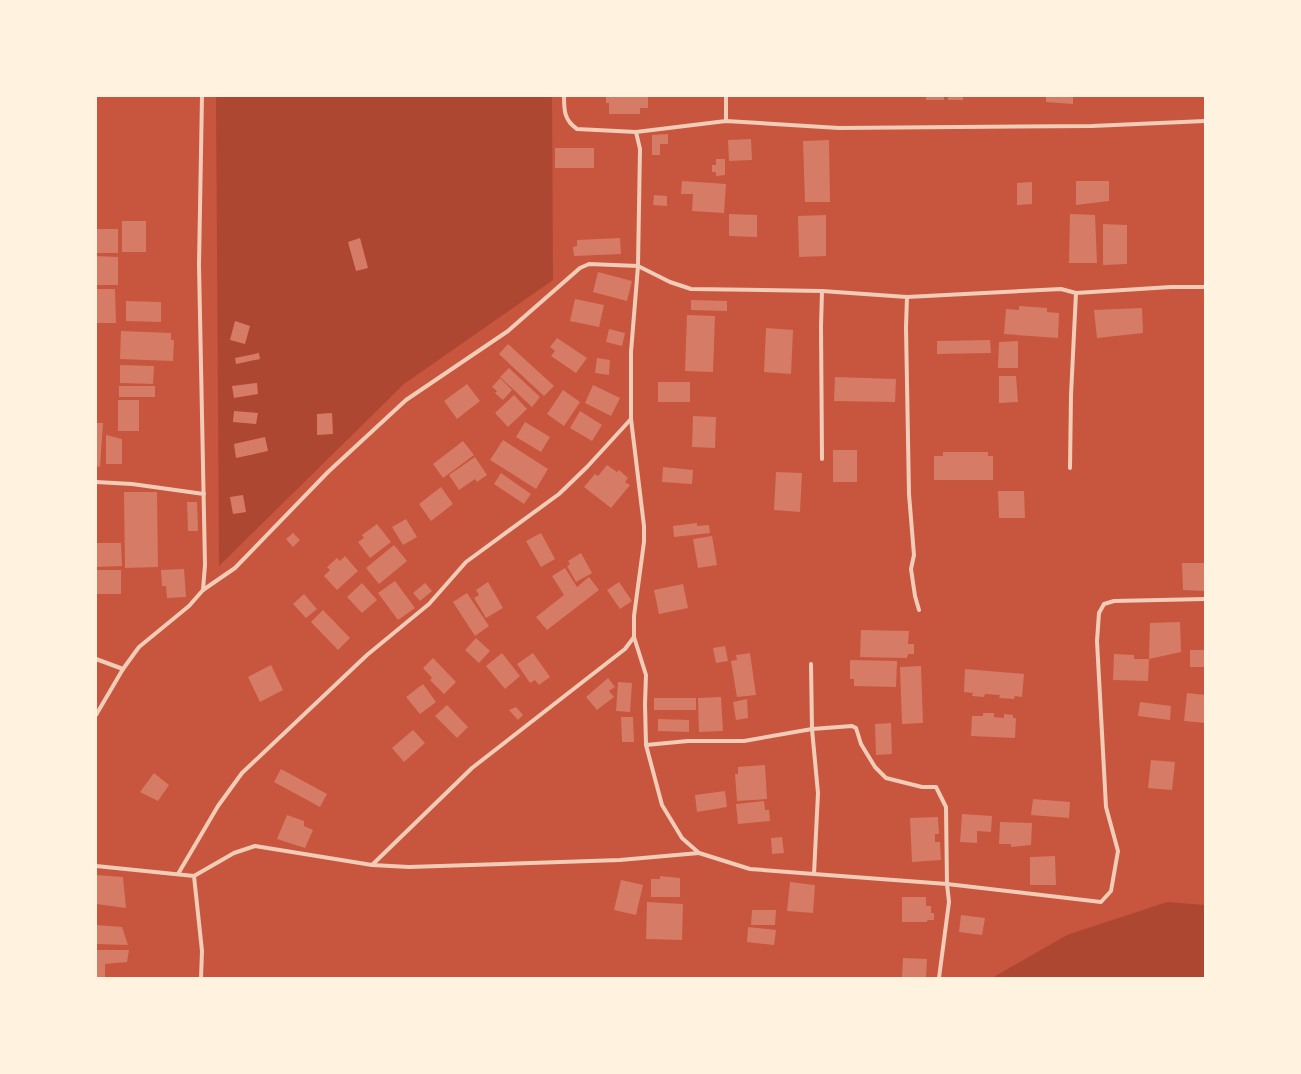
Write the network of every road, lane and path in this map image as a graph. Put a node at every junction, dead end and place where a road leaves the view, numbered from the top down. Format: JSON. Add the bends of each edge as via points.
{"nodes":[{"id":1,"x":202,"y":96,"type":"edge"},
{"id":2,"x":564,"y":96,"type":"edge"},
{"id":3,"x":726,"y":96,"type":"edge"},
{"id":4,"x":726,"y":121,"type":"junction"},
{"id":5,"x":1205,"y":121,"type":"edge"},
{"id":6,"x":636,"y":132,"type":"junction"},
{"id":7,"x":638,"y":266,"type":"junction"},
{"id":8,"x":1205,"y":287,"type":"edge"},
{"id":9,"x":822,"y":291,"type":"junction"},
{"id":10,"x":1076,"y":293,"type":"junction"},
{"id":11,"x":907,"y":296,"type":"junction"},
{"id":12,"x":631,"y":419,"type":"junction"},
{"id":13,"x":822,"y":459,"type":"dead end"},
{"id":14,"x":1070,"y":468,"type":"dead end"},
{"id":15,"x":96,"y":482,"type":"edge"},
{"id":16,"x":204,"y":494,"type":"junction"},
{"id":17,"x":202,"y":590,"type":"junction"},
{"id":18,"x":1205,"y":599,"type":"edge"},
{"id":19,"x":919,"y":610,"type":"dead end"},
{"id":20,"x":634,"y":637,"type":"junction"},
{"id":21,"x":96,"y":659,"type":"edge"},
{"id":22,"x":811,"y":664,"type":"dead end"},
{"id":23,"x":123,"y":669,"type":"junction"},
{"id":24,"x":96,"y":715,"type":"edge"},
{"id":25,"x":812,"y":729,"type":"junction"},
{"id":26,"x":646,"y":745,"type":"junction"},
{"id":27,"x":700,"y":853,"type":"junction"},
{"id":28,"x":372,"y":865,"type":"junction"},
{"id":29,"x":96,"y":866,"type":"edge"},
{"id":30,"x":178,"y":874,"type":"junction"},
{"id":31,"x":814,"y":874,"type":"junction"},
{"id":32,"x":194,"y":876,"type":"junction"},
{"id":33,"x":947,"y":884,"type":"junction"},
{"id":34,"x":201,"y":978,"type":"edge"},
{"id":35,"x":939,"y":978,"type":"edge"}],
"edges":[{"from":1,"to":16,"type":"street","via":[[199,266]]},
{"from":2,"to":6,"type":"street","via":[[564,114],[569,124],[577,129]]},
{"from":3,"to":4,"type":"street"},
{"from":4,"to":5,"type":"street","via":[[839,128],[1092,126]]},
{"from":4,"to":6,"type":"street"},
{"from":6,"to":7,"type":"street","via":[[641,167]]},
{"from":7,"to":9,"type":"street","via":[[691,289]]},
{"from":7,"to":12,"type":"street","via":[[631,352]]},
{"from":7,"to":17,"type":"street","via":[[589,264],[580,268],[508,331],[406,400],[328,472],[235,568]]},
{"from":8,"to":10,"type":"street"},
{"from":9,"to":11,"type":"street"},
{"from":9,"to":13,"type":"street"},
{"from":10,"to":11,"type":"street","via":[[1061,289]]},
{"from":10,"to":14,"type":"street"},
{"from":11,"to":19,"type":"street","via":[[909,494],[914,554],[911,569]]},
{"from":12,"to":20,"type":"street","via":[[644,526]]},
{"from":12,"to":30,"type":"street","via":[[559,494],[466,562],[429,604],[367,655],[242,773],[218,806]]},
{"from":15,"to":16,"type":"street"},
{"from":16,"to":17,"type":"street","via":[[205,565]]},
{"from":17,"to":23,"type":"street","via":[[189,606],[139,647]]},
{"from":18,"to":33,"type":"street","via":[[1114,601],[1104,604],[1099,613],[1097,642],[1106,807],[1118,851],[1111,891],[1101,902]]},
{"from":20,"to":26,"type":"street","via":[[646,675]]},
{"from":20,"to":28,"type":"street","via":[[625,650],[472,768]]},
{"from":21,"to":23,"type":"street"},
{"from":22,"to":25,"type":"street"},
{"from":23,"to":24,"type":"street"},
{"from":25,"to":26,"type":"street","via":[[744,741],[688,741]]},
{"from":25,"to":31,"type":"street","via":[[818,793]]},
{"from":25,"to":33,"type":"street","via":[[852,726],[856,728],[861,744],[875,767],[886,778],[922,787],[936,787],[946,807]]},
{"from":26,"to":27,"type":"street","via":[[662,805],[682,838]]},
{"from":27,"to":28,"type":"street","via":[[620,860],[409,867]]},
{"from":27,"to":31,"type":"street","via":[[750,869]]},
{"from":28,"to":32,"type":"street","via":[[255,846],[234,853]]},
{"from":29,"to":30,"type":"street"},
{"from":30,"to":32,"type":"street"},
{"from":31,"to":33,"type":"street"},
{"from":32,"to":34,"type":"street","via":[[202,951]]},
{"from":33,"to":35,"type":"street","via":[[949,902]]}]}
